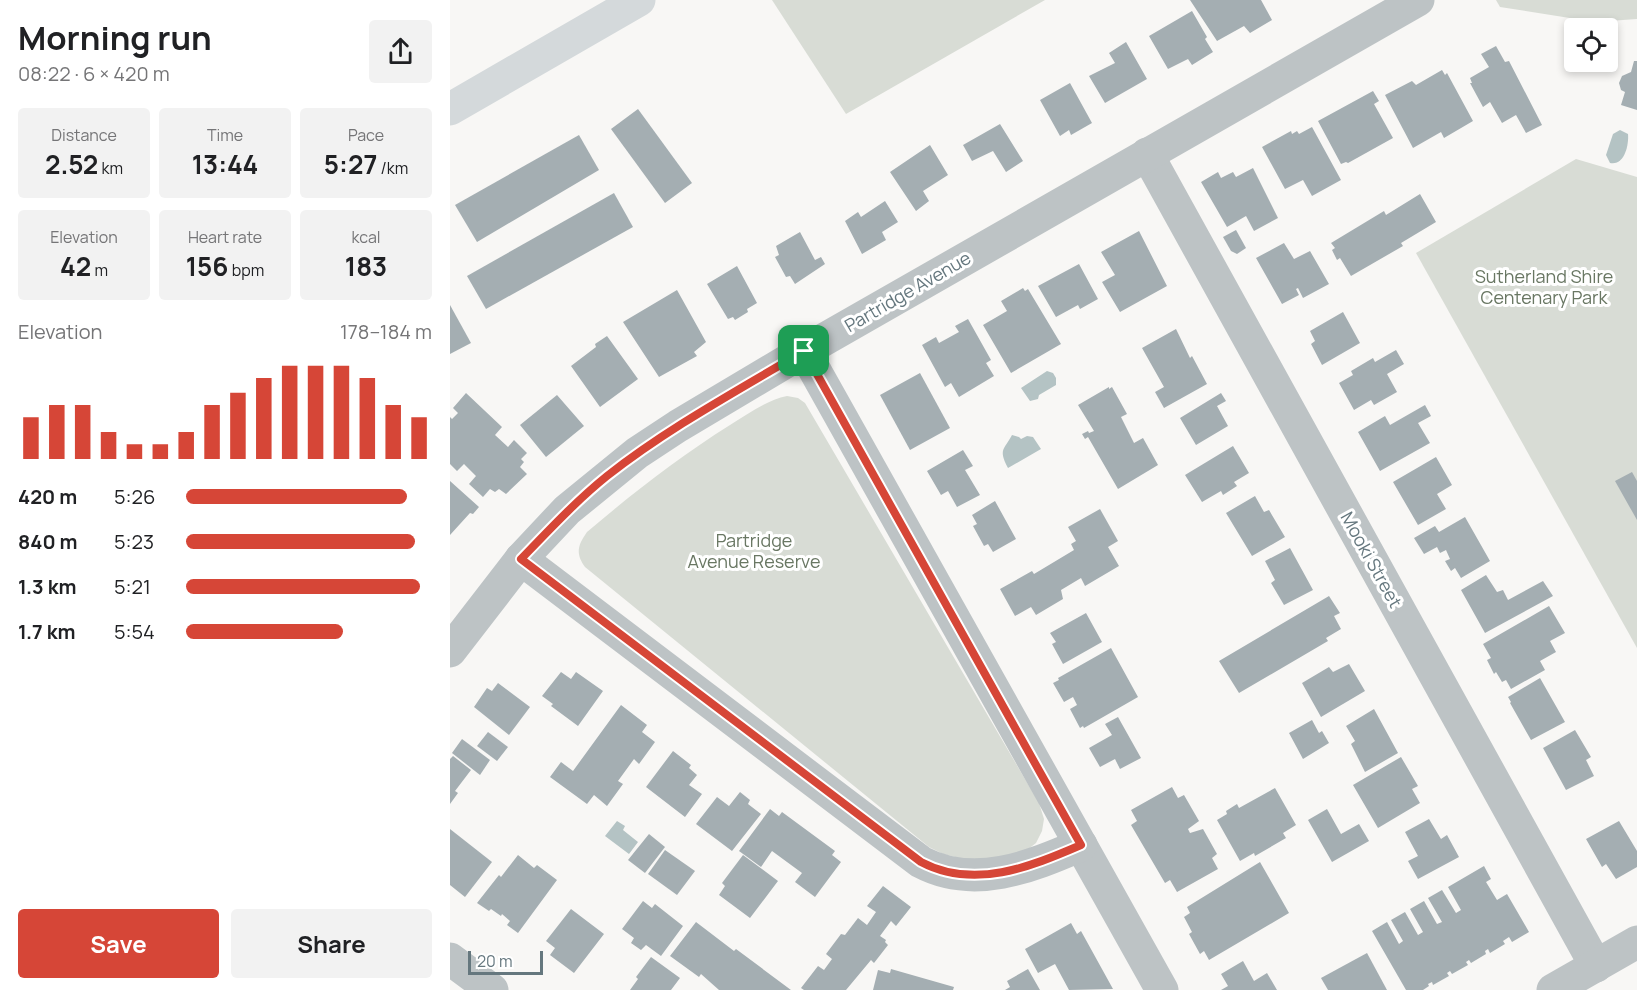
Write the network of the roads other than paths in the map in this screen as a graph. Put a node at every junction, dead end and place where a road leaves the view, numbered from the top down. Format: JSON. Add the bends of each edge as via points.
{"nodes":[{"id":1,"x":639,"y":0,"type":"edge"},
{"id":2,"x":1418,"y":0,"type":"edge"},
{"id":3,"x":450,"y":109,"type":"edge"},
{"id":4,"x":1147,"y":154,"type":"junction"},
{"id":5,"x":804,"y":351,"type":"junction"},
{"id":6,"x":521,"y":559,"type":"junction"},
{"id":7,"x":450,"y":651,"type":"edge"},
{"id":8,"x":1081,"y":845,"type":"junction"},
{"id":9,"x":1637,"y":942,"type":"edge"},
{"id":10,"x":450,"y":959,"type":"edge"},
{"id":11,"x":1596,"y":966,"type":"junction"},
{"id":12,"x":492,"y":990,"type":"edge"},
{"id":13,"x":1162,"y":990,"type":"edge"},
{"id":14,"x":1553,"y":990,"type":"edge"}],
"edges":[{"from":1,"to":3,"type":"main road"},
{"from":2,"to":4,"type":"street","name":"Partridge Avenue"},
{"from":4,"to":5,"type":"street","name":"Partridge Avenue"},
{"from":4,"to":11,"type":"street","name":"Mooki Street"},
{"from":5,"to":6,"type":"street","name":"Partridge Avenue","via":[[638,453],[567,510]]},
{"from":5,"to":8,"type":"street"},
{"from":6,"to":7,"type":"street","name":"Partridge Avenue"},
{"from":6,"to":8,"type":"street","via":[[930,867],[963,875],[990,875],[1013,871]]},
{"from":8,"to":13,"type":"street"},
{"from":9,"to":11,"type":"street"},
{"from":10,"to":12,"type":"street"},
{"from":11,"to":14,"type":"street"}]}
